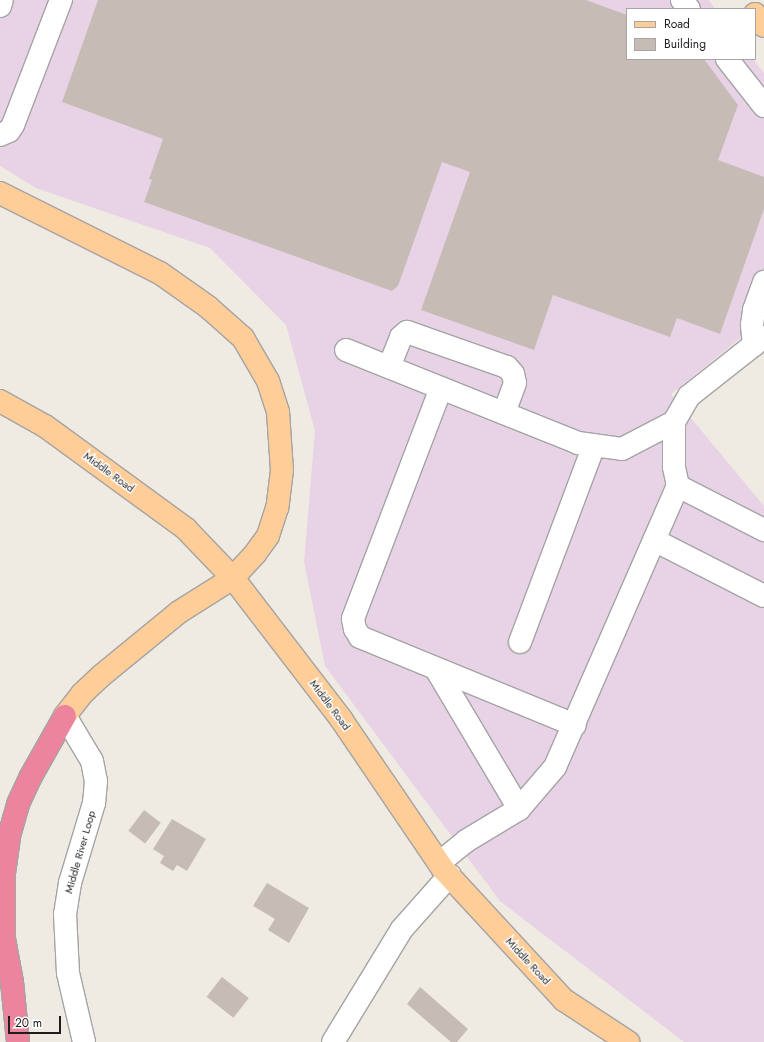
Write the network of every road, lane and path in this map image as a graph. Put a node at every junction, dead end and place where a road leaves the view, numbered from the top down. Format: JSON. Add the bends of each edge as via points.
{"nodes":[{"id":1,"x":2,"y":0,"type":"edge"},
{"id":2,"x":61,"y":0,"type":"edge"},
{"id":3,"x":682,"y":0,"type":"edge"},
{"id":4,"x":744,"y":0,"type":"edge"},
{"id":5,"x":0,"y":6,"type":"edge"},
{"id":6,"x":688,"y":8,"type":"edge"},
{"id":7,"x":750,"y":8,"type":"edge"},
{"id":8,"x":756,"y":15,"type":"edge"},
{"id":9,"x":764,"y":26,"type":"edge"},
{"id":10,"x":728,"y":60,"type":"edge"},
{"id":11,"x":764,"y":106,"type":"edge"},
{"id":12,"x":0,"y":135,"type":"edge"},
{"id":13,"x":0,"y":193,"type":"edge"},
{"id":14,"x":764,"y":282,"type":"edge"},
{"id":15,"x":759,"y":341,"type":"edge"},
{"id":16,"x":346,"y":350,"type":"dead end"},
{"id":17,"x":389,"y":367,"type":"junction"},
{"id":18,"x":441,"y":388,"type":"junction"},
{"id":19,"x":0,"y":401,"type":"edge"},
{"id":20,"x":504,"y":413,"type":"junction"},
{"id":21,"x":674,"y":422,"type":"junction"},
{"id":22,"x":594,"y":445,"type":"junction"},
{"id":23,"x":678,"y":486,"type":"junction"},
{"id":24,"x":764,"y":530,"type":"edge"},
{"id":25,"x":654,"y":540,"type":"junction"},
{"id":26,"x":233,"y":578,"type":"junction"},
{"id":27,"x":764,"y":596,"type":"edge"},
{"id":28,"x":520,"y":642,"type":"dead end"},
{"id":29,"x":436,"y":669,"type":"junction"},
{"id":30,"x":66,"y":716,"type":"junction"},
{"id":31,"x":575,"y":725,"type":"junction"},
{"id":32,"x":520,"y":809,"type":"junction"},
{"id":33,"x":444,"y":869,"type":"junction"},
{"id":34,"x":0,"y":989,"type":"edge"},
{"id":35,"x":17,"y":1042,"type":"edge"},
{"id":36,"x":84,"y":1042,"type":"edge"},
{"id":37,"x":333,"y":1042,"type":"edge"},
{"id":38,"x":628,"y":1042,"type":"edge"}],
"edges":[{"from":1,"to":5,"type":"street"},
{"from":2,"to":12,"type":"street","via":[[13,125],[9,132]]},
{"from":3,"to":6,"type":"street"},
{"from":4,"to":7,"type":"main road"},
{"from":8,"to":9,"type":"main road"},
{"from":10,"to":11,"type":"street"},
{"from":13,"to":26,"type":"main road","via":[[160,273],[208,307],[243,338],[268,381],[278,412],[282,470],[277,508],[268,536]]},
{"from":14,"to":15,"type":"street","via":[[754,310],[752,325]]},
{"from":15,"to":21,"type":"street","via":[[689,396]]},
{"from":16,"to":17,"type":"street"},
{"from":17,"to":18,"type":"street"},
{"from":17,"to":20,"type":"street","via":[[401,336],[407,332],[507,367],[516,383]]},
{"from":18,"to":20,"type":"street"},
{"from":18,"to":29,"type":"street","via":[[353,619],[360,637]]},
{"from":19,"to":26,"type":"main road","name":"Middle Road","via":[[45,426],[186,529]]},
{"from":20,"to":22,"type":"street","via":[[578,443]]},
{"from":21,"to":22,"type":"street","via":[[622,449]]},
{"from":21,"to":23,"type":"street","via":[[674,467]]},
{"from":22,"to":28,"type":"street"},
{"from":23,"to":24,"type":"street"},
{"from":23,"to":25,"type":"street"},
{"from":25,"to":27,"type":"street"},
{"from":25,"to":31,"type":"street"},
{"from":26,"to":30,"type":"main road","via":[[179,612],[101,676],[82,694]]},
{"from":26,"to":33,"type":"main road","name":"Middle Road","via":[[341,719]]},
{"from":29,"to":31,"type":"street"},
{"from":29,"to":32,"type":"street"},
{"from":30,"to":35,"type":"highway","via":[[18,804],[4,873],[4,939],[12,982]]},
{"from":30,"to":36,"type":"street","name":"Middle River Loop","via":[[92,761],[96,781],[94,803],[70,883],[65,914],[68,973]]},
{"from":31,"to":32,"type":"street","via":[[555,767]]},
{"from":32,"to":33,"type":"street","via":[[466,841]]},
{"from":33,"to":37,"type":"street","via":[[402,929]]},
{"from":33,"to":38,"type":"main road","name":"Middle Road","via":[[564,1000]]},
{"from":34,"to":35,"type":"highway"}]}
